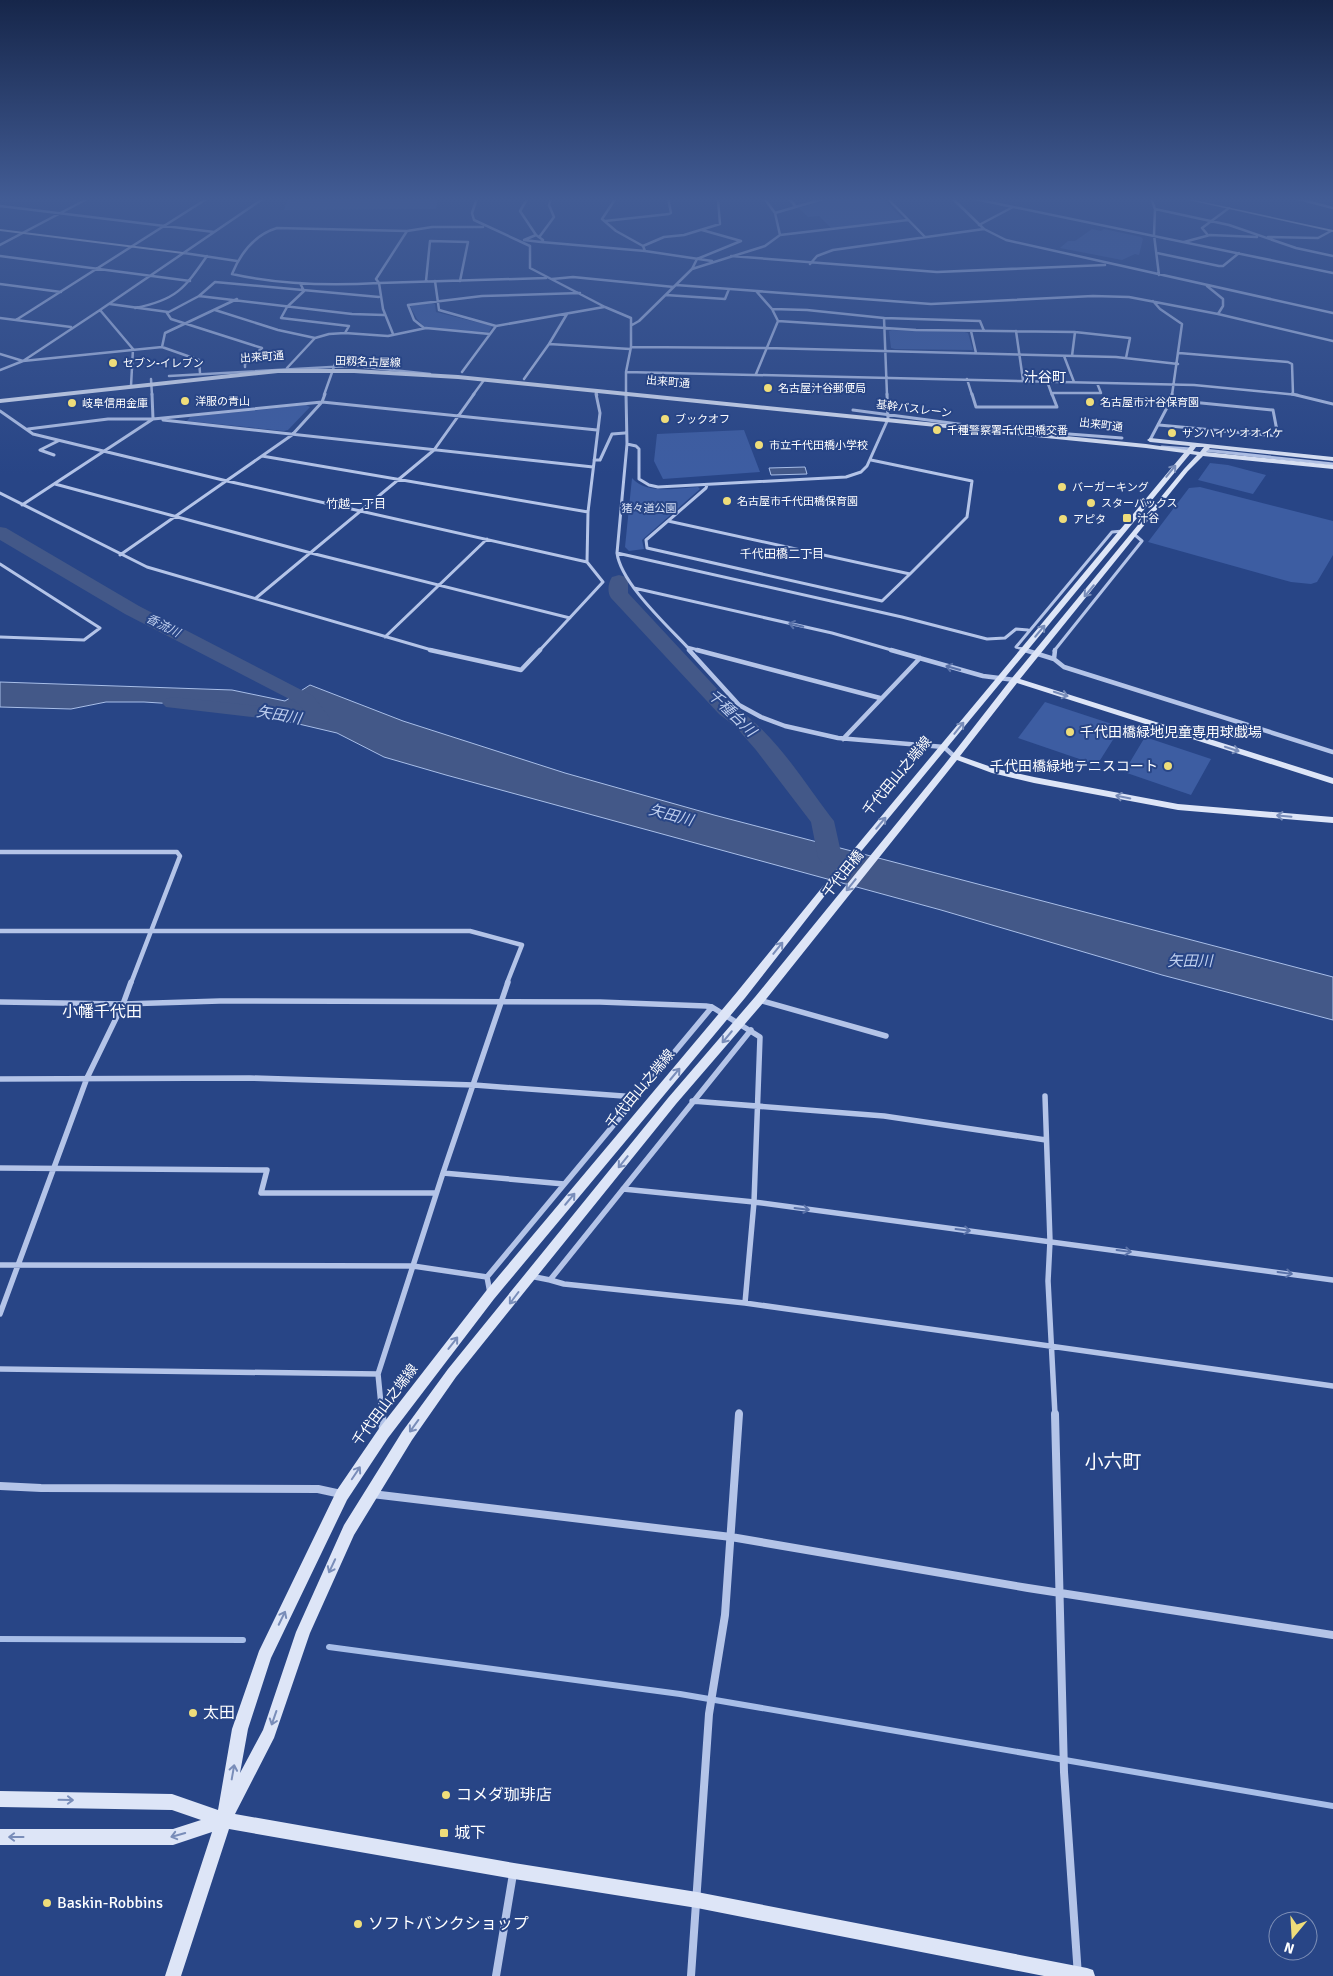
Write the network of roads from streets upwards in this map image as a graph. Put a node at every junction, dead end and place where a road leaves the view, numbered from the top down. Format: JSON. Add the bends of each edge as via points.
{"nodes":[{"id":1,"x":47,"y":290,"type":"edge"},
{"id":2,"x":64,"y":290,"type":"edge"},
{"id":3,"x":130,"y":290,"type":"edge"},
{"id":4,"x":181,"y":290,"type":"edge"},
{"id":5,"x":206,"y":290,"type":"edge"},
{"id":6,"x":304,"y":290,"type":"edge"},
{"id":7,"x":306,"y":290,"type":"edge"},
{"id":8,"x":379,"y":290,"type":"edge"},
{"id":9,"x":437,"y":290,"type":"edge"},
{"id":10,"x":575,"y":290,"type":"edge"},
{"id":11,"x":671,"y":290,"type":"edge"},
{"id":12,"x":728,"y":290,"type":"edge"},
{"id":13,"x":745,"y":290,"type":"edge"},
{"id":14,"x":1212,"y":290,"type":"edge"},
{"id":15,"x":1229,"y":290,"type":"edge"},
{"id":16,"x":756,"y":291,"type":"junction"},
{"id":17,"x":61,"y":292,"type":"junction"},
{"id":18,"x":581,"y":293,"type":"junction"},
{"id":19,"x":666,"y":295,"type":"junction"},
{"id":20,"x":199,"y":296,"type":"junction"},
{"id":21,"x":379,"y":297,"type":"junction"},
{"id":22,"x":237,"y":299,"type":"junction"},
{"id":23,"x":439,"y":301,"type":"junction"},
{"id":24,"x":1153,"y":301,"type":"junction"},
{"id":25,"x":110,"y":304,"type":"junction"},
{"id":26,"x":287,"y":307,"type":"junction"},
{"id":27,"x":604,"y":307,"type":"junction"},
{"id":28,"x":135,"y":308,"type":"junction"},
{"id":29,"x":772,"y":309,"type":"junction"},
{"id":30,"x":100,"y":310,"type":"junction"},
{"id":31,"x":215,"y":310,"type":"junction"},
{"id":32,"x":168,"y":312,"type":"junction"},
{"id":33,"x":1333,"y":313,"type":"edge"},
{"id":34,"x":567,"y":314,"type":"junction"},
{"id":35,"x":1218,"y":314,"type":"junction"},
{"id":36,"x":384,"y":315,"type":"junction"},
{"id":37,"x":0,"y":318,"type":"edge"},
{"id":38,"x":884,"y":318,"type":"junction"},
{"id":39,"x":16,"y":320,"type":"junction"},
{"id":40,"x":778,"y":320,"type":"junction"},
{"id":41,"x":185,"y":323,"type":"junction"},
{"id":42,"x":632,"y":325,"type":"junction"},
{"id":43,"x":496,"y":326,"type":"junction"},
{"id":44,"x":72,"y":327,"type":"junction"},
{"id":45,"x":424,"y":328,"type":"junction"},
{"id":46,"x":885,"y":328,"type":"junction"},
{"id":47,"x":971,"y":331,"type":"junction"},
{"id":48,"x":984,"y":331,"type":"junction"},
{"id":49,"x":1016,"y":331,"type":"junction"},
{"id":50,"x":1075,"y":332,"type":"junction"},
{"id":51,"x":346,"y":333,"type":"junction"},
{"id":52,"x":394,"y":334,"type":"junction"},
{"id":53,"x":490,"y":334,"type":"junction"},
{"id":54,"x":315,"y":338,"type":"junction"},
{"id":55,"x":1333,"y":342,"type":"edge"},
{"id":56,"x":549,"y":344,"type":"junction"},
{"id":57,"x":162,"y":346,"type":"junction"},
{"id":58,"x":630,"y":348,"type":"junction"},
{"id":59,"x":767,"y":348,"type":"junction"},
{"id":60,"x":133,"y":350,"type":"junction"},
{"id":61,"x":887,"y":351,"type":"junction"},
{"id":62,"x":976,"y":353,"type":"junction"},
{"id":63,"x":1179,"y":353,"type":"junction"},
{"id":64,"x":0,"y":354,"type":"edge"},
{"id":65,"x":1019,"y":355,"type":"junction"},
{"id":66,"x":1064,"y":356,"type":"junction"},
{"id":67,"x":1072,"y":356,"type":"junction"},
{"id":68,"x":1126,"y":358,"type":"junction"},
{"id":69,"x":23,"y":361,"type":"junction"},
{"id":70,"x":1178,"y":364,"type":"junction"},
{"id":71,"x":245,"y":367,"type":"junction"},
{"id":72,"x":333,"y":367,"type":"junction"},
{"id":73,"x":288,"y":368,"type":"junction"},
{"id":74,"x":0,"y":370,"type":"edge"},
{"id":75,"x":278,"y":371,"type":"joint"},
{"id":76,"x":200,"y":372,"type":"junction"},
{"id":77,"x":626,"y":372,"type":"junction"},
{"id":78,"x":756,"y":374,"type":"junction"},
{"id":79,"x":460,"y":375,"type":"junction"},
{"id":80,"x":169,"y":376,"type":"junction"},
{"id":81,"x":524,"y":379,"type":"junction"},
{"id":82,"x":888,"y":379,"type":"junction"},
{"id":83,"x":967,"y":379,"type":"junction"},
{"id":84,"x":484,"y":380,"type":"junction"},
{"id":85,"x":1023,"y":380,"type":"junction"},
{"id":86,"x":151,"y":381,"type":"junction"},
{"id":87,"x":1047,"y":381,"type":"junction"},
{"id":88,"x":1074,"y":382,"type":"junction"},
{"id":89,"x":131,"y":383,"type":"junction"},
{"id":90,"x":1097,"y":383,"type":"junction"},
{"id":91,"x":1175,"y":385,"type":"junction"},
{"id":92,"x":626,"y":391,"type":"junction"},
{"id":93,"x":596,"y":392,"type":"junction"},
{"id":94,"x":1052,"y":393,"type":"junction"},
{"id":95,"x":1293,"y":394,"type":"junction"},
{"id":96,"x":0,"y":396,"type":"edge"},
{"id":97,"x":1171,"y":400,"type":"junction"},
{"id":98,"x":0,"y":401,"type":"edge"},
{"id":99,"x":322,"y":402,"type":"junction"},
{"id":100,"x":1333,"y":404,"type":"edge"},
{"id":101,"x":0,"y":411,"type":"edge"},
{"id":102,"x":458,"y":415,"type":"junction"},
{"id":103,"x":889,"y":416,"type":"junction"},
{"id":104,"x":153,"y":419,"type":"junction"},
{"id":105,"x":1159,"y":424,"type":"junction"},
{"id":106,"x":28,"y":429,"type":"junction"},
{"id":107,"x":596,"y":430,"type":"junction"},
{"id":108,"x":625,"y":433,"type":"junction"},
{"id":109,"x":292,"y":434,"type":"junction"},
{"id":110,"x":59,"y":441,"type":"junction"},
{"id":111,"x":1148,"y":443,"type":"junction"},
{"id":112,"x":627,"y":444,"type":"junction"},
{"id":113,"x":1191,"y":448,"type":"junction"},
{"id":114,"x":434,"y":450,"type":"junction"},
{"id":115,"x":1205,"y":450,"type":"junction"},
{"id":116,"x":105,"y":452,"type":"junction"},
{"id":117,"x":54,"y":455,"type":"dead end"},
{"id":118,"x":262,"y":456,"type":"junction"},
{"id":119,"x":1333,"y":458,"type":"edge"},
{"id":120,"x":594,"y":460,"type":"junction"},
{"id":121,"x":871,"y":460,"type":"junction"},
{"id":122,"x":1333,"y":466,"type":"edge"},
{"id":123,"x":593,"y":467,"type":"junction"},
{"id":124,"x":227,"y":481,"type":"junction"},
{"id":125,"x":397,"y":481,"type":"junction"},
{"id":126,"x":55,"y":484,"type":"junction"},
{"id":127,"x":707,"y":485,"type":"junction"},
{"id":128,"x":0,"y":493,"type":"edge"},
{"id":129,"x":22,"y":504,"type":"junction"},
{"id":130,"x":360,"y":512,"type":"junction"},
{"id":131,"x":588,"y":512,"type":"junction"},
{"id":132,"x":176,"y":517,"type":"junction"},
{"id":133,"x":668,"y":521,"type":"junction"},
{"id":134,"x":1123,"y":531,"type":"junction"},
{"id":135,"x":1135,"y":535,"type":"junction"},
{"id":136,"x":487,"y":539,"type":"junction"},
{"id":137,"x":311,"y":553,"type":"junction"},
{"id":138,"x":617,"y":553,"type":"junction"},
{"id":139,"x":120,"y":555,"type":"junction"},
{"id":140,"x":587,"y":562,"type":"junction"},
{"id":141,"x":0,"y":564,"type":"edge"},
{"id":142,"x":910,"y":574,"type":"junction"},
{"id":143,"x":437,"y":585,"type":"junction"},
{"id":144,"x":634,"y":588,"type":"junction"},
{"id":145,"x":256,"y":598,"type":"junction"},
{"id":146,"x":570,"y":618,"type":"junction"},
{"id":147,"x":1028,"y":630,"type":"junction"},
{"id":148,"x":0,"y":637,"type":"edge"},
{"id":149,"x":385,"y":637,"type":"junction"},
{"id":150,"x":687,"y":647,"type":"junction"},
{"id":151,"x":920,"y":658,"type":"junction"},
{"id":152,"x":1054,"y":659,"type":"junction"},
{"id":153,"x":1000,"y":678,"type":"junction"},
{"id":154,"x":1015,"y":680,"type":"junction"},
{"id":155,"x":880,"y":698,"type":"junction"},
{"id":156,"x":843,"y":739,"type":"junction"},
{"id":157,"x":944,"y":747,"type":"junction"},
{"id":158,"x":1333,"y":752,"type":"edge"},
{"id":159,"x":955,"y":757,"type":"junction"},
{"id":160,"x":1333,"y":781,"type":"edge"},
{"id":161,"x":1333,"y":820,"type":"edge"},
{"id":162,"x":0,"y":852,"type":"edge"},
{"id":163,"x":152,"y":931,"type":"junction"},
{"id":164,"x":0,"y":932,"type":"edge"},
{"id":165,"x":759,"y":1000,"type":"junction"},
{"id":166,"x":0,"y":1002,"type":"edge"},
{"id":167,"x":500,"y":1003,"type":"junction"},
{"id":168,"x":123,"y":1004,"type":"junction"},
{"id":169,"x":712,"y":1007,"type":"junction"},
{"id":170,"x":752,"y":1030,"type":"junction"},
{"id":171,"x":886,"y":1036,"type":"dead end"},
{"id":172,"x":87,"y":1078,"type":"junction"},
{"id":173,"x":0,"y":1079,"type":"edge"},
{"id":174,"x":474,"y":1085,"type":"junction"},
{"id":175,"x":1045,"y":1096,"type":"dead end"},
{"id":176,"x":637,"y":1097,"type":"junction"},
{"id":177,"x":692,"y":1101,"type":"junction"},
{"id":178,"x":758,"y":1106,"type":"junction"},
{"id":179,"x":1046,"y":1140,"type":"junction"},
{"id":180,"x":0,"y":1168,"type":"edge"},
{"id":181,"x":53,"y":1168,"type":"junction"},
{"id":182,"x":443,"y":1173,"type":"junction"},
{"id":183,"x":564,"y":1184,"type":"junction"},
{"id":184,"x":623,"y":1189,"type":"junction"},
{"id":185,"x":436,"y":1193,"type":"junction"},
{"id":186,"x":754,"y":1202,"type":"junction"},
{"id":187,"x":1050,"y":1241,"type":"junction"},
{"id":188,"x":0,"y":1265,"type":"edge"},
{"id":189,"x":20,"y":1265,"type":"junction"},
{"id":190,"x":412,"y":1266,"type":"junction"},
{"id":191,"x":530,"y":1276,"type":"junction"},
{"id":192,"x":487,"y":1277,"type":"junction"},
{"id":193,"x":550,"y":1280,"type":"junction"},
{"id":194,"x":1333,"y":1280,"type":"edge"},
{"id":195,"x":490,"y":1295,"type":"junction"},
{"id":196,"x":746,"y":1303,"type":"junction"},
{"id":197,"x":0,"y":1314,"type":"edge"},
{"id":198,"x":1052,"y":1347,"type":"junction"},
{"id":199,"x":0,"y":1369,"type":"edge"},
{"id":200,"x":378,"y":1374,"type":"junction"},
{"id":201,"x":1333,"y":1386,"type":"edge"},
{"id":202,"x":739,"y":1412,"type":"dead end"},
{"id":203,"x":383,"y":1434,"type":"junction"},
{"id":204,"x":0,"y":1486,"type":"edge"},
{"id":205,"x":342,"y":1494,"type":"junction"},
{"id":206,"x":371,"y":1494,"type":"junction"},
{"id":207,"x":731,"y":1537,"type":"junction"},
{"id":208,"x":1060,"y":1592,"type":"junction"},
{"id":209,"x":1333,"y":1636,"type":"edge"},
{"id":210,"x":0,"y":1799,"type":"edge"},
{"id":211,"x":224,"y":1820,"type":"junction"},
{"id":212,"x":0,"y":1837,"type":"edge"},
{"id":213,"x":514,"y":1871,"type":"junction"},
{"id":214,"x":697,"y":1900,"type":"junction"},
{"id":215,"x":1081,"y":1975,"type":"edge"},
{"id":216,"x":173,"y":1976,"type":"edge"},
{"id":217,"x":496,"y":1976,"type":"edge"},
{"id":218,"x":691,"y":1976,"type":"edge"}],
"edges":[{"from":1,"to":17,"type":"street"},
{"from":2,"to":17,"type":"street"},
{"from":3,"to":25,"type":"street"},
{"from":4,"to":28,"type":"street","via":[[156,304]]},
{"from":5,"to":20,"type":"street"},
{"from":6,"to":26,"type":"street"},
{"from":7,"to":21,"type":"street"},
{"from":8,"to":21,"type":"street"},
{"from":9,"to":23,"type":"street"},
{"from":10,"to":18,"type":"street"},
{"from":11,"to":19,"type":"street"},
{"from":12,"to":19,"type":"street","via":[[725,298]]},
{"from":13,"to":16,"type":"street"},
{"from":14,"to":35,"type":"street","via":[[1223,299]]},
{"from":15,"to":33,"type":"street"},
{"from":16,"to":24,"type":"street","via":[[931,304],[1093,296]]},
{"from":16,"to":29,"type":"street"},
{"from":17,"to":39,"type":"street"},
{"from":18,"to":23,"type":"street","via":[[482,296]]},
{"from":18,"to":27,"type":"street"},
{"from":19,"to":42,"type":"street"},
{"from":20,"to":22,"type":"street"},
{"from":20,"to":32,"type":"street"},
{"from":21,"to":36,"type":"street"},
{"from":22,"to":26,"type":"street"},
{"from":22,"to":31,"type":"street"},
{"from":23,"to":43,"type":"street","via":[[439,310]]},
{"from":23,"to":45,"type":"street","via":[[408,305],[414,320]]},
{"from":24,"to":35,"type":"street"},
{"from":24,"to":63,"type":"street","via":[[1182,324]]},
{"from":25,"to":28,"type":"street"},
{"from":25,"to":30,"type":"street"},
{"from":26,"to":36,"type":"street"},
{"from":26,"to":51,"type":"street","via":[[281,318],[349,326]]},
{"from":27,"to":34,"type":"street"},
{"from":27,"to":42,"type":"street","via":[[631,318]]},
{"from":28,"to":32,"type":"street"},
{"from":29,"to":38,"type":"street"},
{"from":29,"to":40,"type":"street"},
{"from":30,"to":44,"type":"street"},
{"from":30,"to":60,"type":"street"},
{"from":31,"to":41,"type":"street"},
{"from":31,"to":54,"type":"street"},
{"from":32,"to":41,"type":"street","via":[[171,318]]},
{"from":34,"to":43,"type":"street"},
{"from":34,"to":56,"type":"street"},
{"from":35,"to":55,"type":"street"},
{"from":36,"to":52,"type":"street"},
{"from":37,"to":39,"type":"street"},
{"from":38,"to":46,"type":"street"},
{"from":38,"to":48,"type":"street","via":[[980,320]]},
{"from":39,"to":44,"type":"street"},
{"from":40,"to":46,"type":"street"},
{"from":40,"to":59,"type":"street"},
{"from":41,"to":57,"type":"street","via":[[165,334]]},
{"from":41,"to":71,"type":"street","via":[[262,348]]},
{"from":42,"to":58,"type":"street"},
{"from":43,"to":53,"type":"street"},
{"from":44,"to":69,"type":"street"},
{"from":45,"to":52,"type":"street"},
{"from":45,"to":53,"type":"street"},
{"from":46,"to":47,"type":"street"},
{"from":46,"to":61,"type":"street"},
{"from":47,"to":48,"type":"street"},
{"from":47,"to":62,"type":"street"},
{"from":48,"to":49,"type":"street"},
{"from":49,"to":50,"type":"street"},
{"from":49,"to":65,"type":"street"},
{"from":50,"to":67,"type":"street"},
{"from":50,"to":68,"type":"street","via":[[1130,338]]},
{"from":51,"to":52,"type":"street"},
{"from":51,"to":54,"type":"street"},
{"from":53,"to":79,"type":"street"},
{"from":54,"to":73,"type":"street"},
{"from":56,"to":58,"type":"street"},
{"from":56,"to":81,"type":"street"},
{"from":57,"to":60,"type":"street"},
{"from":57,"to":76,"type":"street","via":[[199,360]]},
{"from":58,"to":59,"type":"street"},
{"from":58,"to":77,"type":"street"},
{"from":59,"to":61,"type":"street"},
{"from":59,"to":78,"type":"street"},
{"from":60,"to":69,"type":"street"},
{"from":60,"to":89,"type":"street"},
{"from":61,"to":62,"type":"street"},
{"from":61,"to":82,"type":"street"},
{"from":62,"to":65,"type":"street"},
{"from":63,"to":70,"type":"street"},
{"from":63,"to":95,"type":"street","via":[[1288,362],[1292,364]]},
{"from":64,"to":69,"type":"street"},
{"from":65,"to":66,"type":"street"},
{"from":65,"to":85,"type":"street"},
{"from":66,"to":67,"type":"street"},
{"from":66,"to":88,"type":"street"},
{"from":67,"to":68,"type":"street"},
{"from":68,"to":70,"type":"street"},
{"from":69,"to":74,"type":"street"},
{"from":70,"to":91,"type":"street"},
{"from":71,"to":73,"type":"street","name":"出来町通"},
{"from":71,"to":76,"type":"street","name":"出来町通"},
{"from":72,"to":73,"type":"street","name":"田籾名古屋線"},
{"from":72,"to":79,"type":"street","name":"田籾名古屋線"},
{"from":72,"to":79,"type":"street","name":"出来町通","via":[[367,365]]},
{"from":72,"to":99,"type":"street"},
{"from":73,"to":75,"type":"street","name":"田籾名古屋線"},
{"from":73,"to":80,"type":"street"},
{"from":75,"to":86,"type":"street","name":"出来町通"},
{"from":76,"to":80,"type":"street","name":"出来町通"},
{"from":77,"to":78,"type":"street"},
{"from":77,"to":92,"type":"street"},
{"from":78,"to":82,"type":"street"},
{"from":79,"to":81,"type":"street","name":"出来町通"},
{"from":79,"to":84,"type":"street","name":"出来町通"},
{"from":80,"to":86,"type":"street","name":"出来町通"},
{"from":81,"to":92,"type":"street","name":"出来町通"},
{"from":82,"to":83,"type":"street"},
{"from":82,"to":103,"type":"street"},
{"from":83,"to":85,"type":"street"},
{"from":83,"to":94,"type":"street","via":[[976,407],[1057,408]]},
{"from":84,"to":93,"type":"street","name":"出来町通"},
{"from":84,"to":102,"type":"street"},
{"from":85,"to":87,"type":"street"},
{"from":86,"to":89,"type":"street","name":"出来町通"},
{"from":86,"to":104,"type":"street"},
{"from":87,"to":88,"type":"street"},
{"from":87,"to":94,"type":"street"},
{"from":88,"to":90,"type":"street"},
{"from":89,"to":96,"type":"street","name":"出来町通"},
{"from":89,"to":98,"type":"street","name":"出来町通"},
{"from":90,"to":91,"type":"street"},
{"from":90,"to":94,"type":"street","via":[[1101,393]]},
{"from":91,"to":95,"type":"street"},
{"from":91,"to":97,"type":"street"},
{"from":92,"to":93,"type":"street","name":"出来町通"},
{"from":92,"to":103,"type":"street","name":"出来町通"},
{"from":92,"to":103,"type":"street","name":"出来町通","via":[[853,410]]},
{"from":92,"to":108,"type":"street"},
{"from":93,"to":107,"type":"street","via":[[600,413]]},
{"from":95,"to":100,"type":"street"},
{"from":97,"to":105,"type":"street"},
{"from":97,"to":105,"type":"street","via":[[1273,410],[1278,436]]},
{"from":99,"to":102,"type":"street"},
{"from":99,"to":104,"type":"street"},
{"from":99,"to":109,"type":"street"},
{"from":101,"to":106,"type":"street"},
{"from":102,"to":107,"type":"street"},
{"from":102,"to":114,"type":"street"},
{"from":103,"to":111,"type":"street","name":"出来町通"},
{"from":103,"to":111,"type":"street","name":"出来町通","via":[[1033,427]]},
{"from":103,"to":121,"type":"street"},
{"from":104,"to":106,"type":"street","via":[[108,419]]},
{"from":104,"to":109,"type":"street"},
{"from":104,"to":116,"type":"street"},
{"from":105,"to":111,"type":"street"},
{"from":106,"to":110,"type":"street","via":[[33,434]]},
{"from":107,"to":120,"type":"street"},
{"from":108,"to":112,"type":"street"},
{"from":108,"to":120,"type":"street","via":[[612,434],[600,460]]},
{"from":109,"to":114,"type":"street"},
{"from":109,"to":118,"type":"street"},
{"from":110,"to":116,"type":"street"},
{"from":110,"to":117,"type":"street","via":[[40,450]]},
{"from":111,"to":113,"type":"street","name":"出来町通"},
{"from":111,"to":113,"type":"street","name":"出来町通"},
{"from":112,"to":127,"type":"street","via":[[639,449],[638,474],[643,483],[658,487]]},
{"from":112,"to":138,"type":"street"},
{"from":113,"to":115,"type":"street","name":"出来町通"},
{"from":113,"to":115,"type":"street","name":"出来町通"},
{"from":134,"to":113,"type":"street","name":"千代田山之端線","one_way":true},
{"from":114,"to":123,"type":"street"},
{"from":114,"to":125,"type":"street"},
{"from":115,"to":119,"type":"street","name":"出来町通"},
{"from":115,"to":122,"type":"street","name":"出来町通"},
{"from":115,"to":135,"type":"street"},
{"from":116,"to":124,"type":"street"},
{"from":116,"to":126,"type":"street"},
{"from":118,"to":124,"type":"street"},
{"from":118,"to":125,"type":"street"},
{"from":120,"to":123,"type":"street"},
{"from":121,"to":127,"type":"street","via":[[861,472],[846,477]]},
{"from":121,"to":142,"type":"street","via":[[972,481],[967,517]]},
{"from":123,"to":131,"type":"street"},
{"from":124,"to":130,"type":"street"},
{"from":124,"to":132,"type":"street"},
{"from":125,"to":130,"type":"street"},
{"from":125,"to":131,"type":"street"},
{"from":126,"to":129,"type":"street"},
{"from":126,"to":132,"type":"street"},
{"from":127,"to":133,"type":"street"},
{"from":128,"to":129,"type":"street"},
{"from":129,"to":139,"type":"street"},
{"from":130,"to":136,"type":"street"},
{"from":130,"to":137,"type":"street"},
{"from":131,"to":140,"type":"street"},
{"from":132,"to":137,"type":"street"},
{"from":132,"to":139,"type":"street"},
{"from":133,"to":142,"type":"street"},
{"from":133,"to":142,"type":"street","via":[[646,540],[647,548],[882,601]]},
{"from":134,"to":147,"type":"street","via":[[1112,532]]},
{"from":153,"to":134,"type":"street","name":"千代田山之端線","one_way":true},
{"from":135,"to":152,"type":"street","via":[[1142,541],[1054,651]]},
{"from":135,"to":154,"type":"street","one_way":true},
{"from":136,"to":140,"type":"street"},
{"from":136,"to":143,"type":"street"},
{"from":137,"to":143,"type":"street"},
{"from":137,"to":145,"type":"street"},
{"from":138,"to":144,"type":"street","via":[[617,564]]},
{"from":138,"to":147,"type":"street","via":[[892,614],[987,639],[1005,638],[1016,629]]},
{"from":139,"to":145,"type":"street","via":[[146,567]]},
{"from":140,"to":146,"type":"street","via":[[603,582]]},
{"from":141,"to":148,"type":"street","via":[[100,628],[84,640]]},
{"from":143,"to":146,"type":"street"},
{"from":143,"to":149,"type":"street"},
{"from":144,"to":150,"type":"street"},
{"from":151,"to":144,"type":"street","one_way":true,"via":[[832,633]]},
{"from":145,"to":149,"type":"street"},
{"from":146,"to":149,"type":"street","via":[[521,670]]},
{"from":147,"to":152,"type":"street","via":[[1016,647]]},
{"from":150,"to":155,"type":"street"},
{"from":150,"to":156,"type":"street","via":[[739,705],[751,713],[779,724]]},
{"from":153,"to":151,"type":"street","one_way":true},
{"from":151,"to":155,"type":"street"},
{"from":152,"to":158,"type":"street","via":[[1064,667]]},
{"from":153,"to":154,"type":"street"},
{"from":157,"to":153,"type":"street","name":"千代田山之端線","one_way":true},
{"from":154,"to":159,"type":"street"},
{"from":154,"to":160,"type":"street","one_way":true},
{"from":155,"to":156,"type":"street"},
{"from":156,"to":157,"type":"street"},
{"from":157,"to":159,"type":"street"},
{"from":195,"to":157,"type":"street","name":"千代田山之端線","one_way":true},
{"from":161,"to":159,"type":"street","one_way":true,"via":[[1178,807],[1034,780]]},
{"from":159,"to":165,"type":"street","name":"千代田橋","one_way":true},
{"from":162,"to":163,"type":"street","via":[[177,852],[180,856]]},
{"from":163,"to":164,"type":"street"},
{"from":163,"to":167,"type":"street","via":[[470,931],[522,945]]},
{"from":163,"to":168,"type":"street"},
{"from":165,"to":171,"type":"street"},
{"from":165,"to":191,"type":"street","name":"千代田山之端線","one_way":true},
{"from":166,"to":168,"type":"street"},
{"from":167,"to":168,"type":"street","via":[[220,1001]]},
{"from":167,"to":169,"type":"street","via":[[600,1002]]},
{"from":167,"to":174,"type":"street"},
{"from":168,"to":172,"type":"street"},
{"from":169,"to":170,"type":"street"},
{"from":169,"to":176,"type":"street"},
{"from":170,"to":177,"type":"street"},
{"from":170,"to":178,"type":"street","via":[[760,1037]]},
{"from":172,"to":173,"type":"street"},
{"from":172,"to":174,"type":"street","via":[[250,1078]]},
{"from":172,"to":181,"type":"street"},
{"from":174,"to":176,"type":"street"},
{"from":174,"to":182,"type":"street"},
{"from":175,"to":179,"type":"street"},
{"from":176,"to":183,"type":"street"},
{"from":177,"to":178,"type":"street"},
{"from":177,"to":184,"type":"street"},
{"from":178,"to":179,"type":"street","via":[[884,1116]]},
{"from":178,"to":186,"type":"street"},
{"from":179,"to":187,"type":"street"},
{"from":180,"to":181,"type":"street"},
{"from":181,"to":185,"type":"street","via":[[267,1170],[261,1193]]},
{"from":181,"to":189,"type":"street"},
{"from":182,"to":183,"type":"street"},
{"from":182,"to":185,"type":"street"},
{"from":183,"to":192,"type":"street"},
{"from":184,"to":186,"type":"street"},
{"from":184,"to":193,"type":"street"},
{"from":185,"to":190,"type":"street"},
{"from":186,"to":187,"type":"street","one_way":true},
{"from":186,"to":196,"type":"street"},
{"from":187,"to":194,"type":"street","one_way":true},
{"from":187,"to":198,"type":"street","via":[[1048,1282]]},
{"from":188,"to":189,"type":"street"},
{"from":189,"to":190,"type":"street"},
{"from":189,"to":197,"type":"street"},
{"from":190,"to":192,"type":"street"},
{"from":190,"to":200,"type":"street"},
{"from":191,"to":193,"type":"street"},
{"from":191,"to":206,"type":"street","name":"千代田山之端線","one_way":true,"via":[[435,1397]]},
{"from":192,"to":195,"type":"street"},
{"from":193,"to":196,"type":"street"},
{"from":203,"to":195,"type":"street","name":"千代田山之端線","one_way":true},
{"from":196,"to":198,"type":"street"},
{"from":198,"to":201,"type":"street"},
{"from":198,"to":208,"type":"street"},
{"from":199,"to":200,"type":"street"},
{"from":200,"to":203,"type":"street"},
{"from":202,"to":207,"type":"street"},
{"from":205,"to":203,"type":"street","name":"千代田山之端線","one_way":true},
{"from":204,"to":205,"type":"street","via":[[318,1489]]},
{"from":211,"to":205,"type":"street","name":"千代田山之端線","one_way":true,"via":[[240,1728],[264,1656]]},
{"from":206,"to":207,"type":"street"},
{"from":206,"to":211,"type":"street","name":"千代田山之端線","one_way":true,"via":[[330,1571],[303,1632],[269,1733]]},
{"from":207,"to":208,"type":"street"},
{"from":207,"to":214,"type":"street","via":[[725,1615],[709,1710]]},
{"from":208,"to":209,"type":"street"},
{"from":208,"to":215,"type":"street","via":[[1064,1772]]},
{"from":210,"to":211,"type":"street","one_way":true,"via":[[172,1802]]},
{"from":211,"to":212,"type":"street","one_way":true,"via":[[173,1838]]},
{"from":211,"to":213,"type":"street"},
{"from":211,"to":216,"type":"street","name":"千代田山之端線"},
{"from":213,"to":214,"type":"street"},
{"from":213,"to":217,"type":"street"},
{"from":214,"to":215,"type":"street"},
{"from":214,"to":218,"type":"street"}]}
